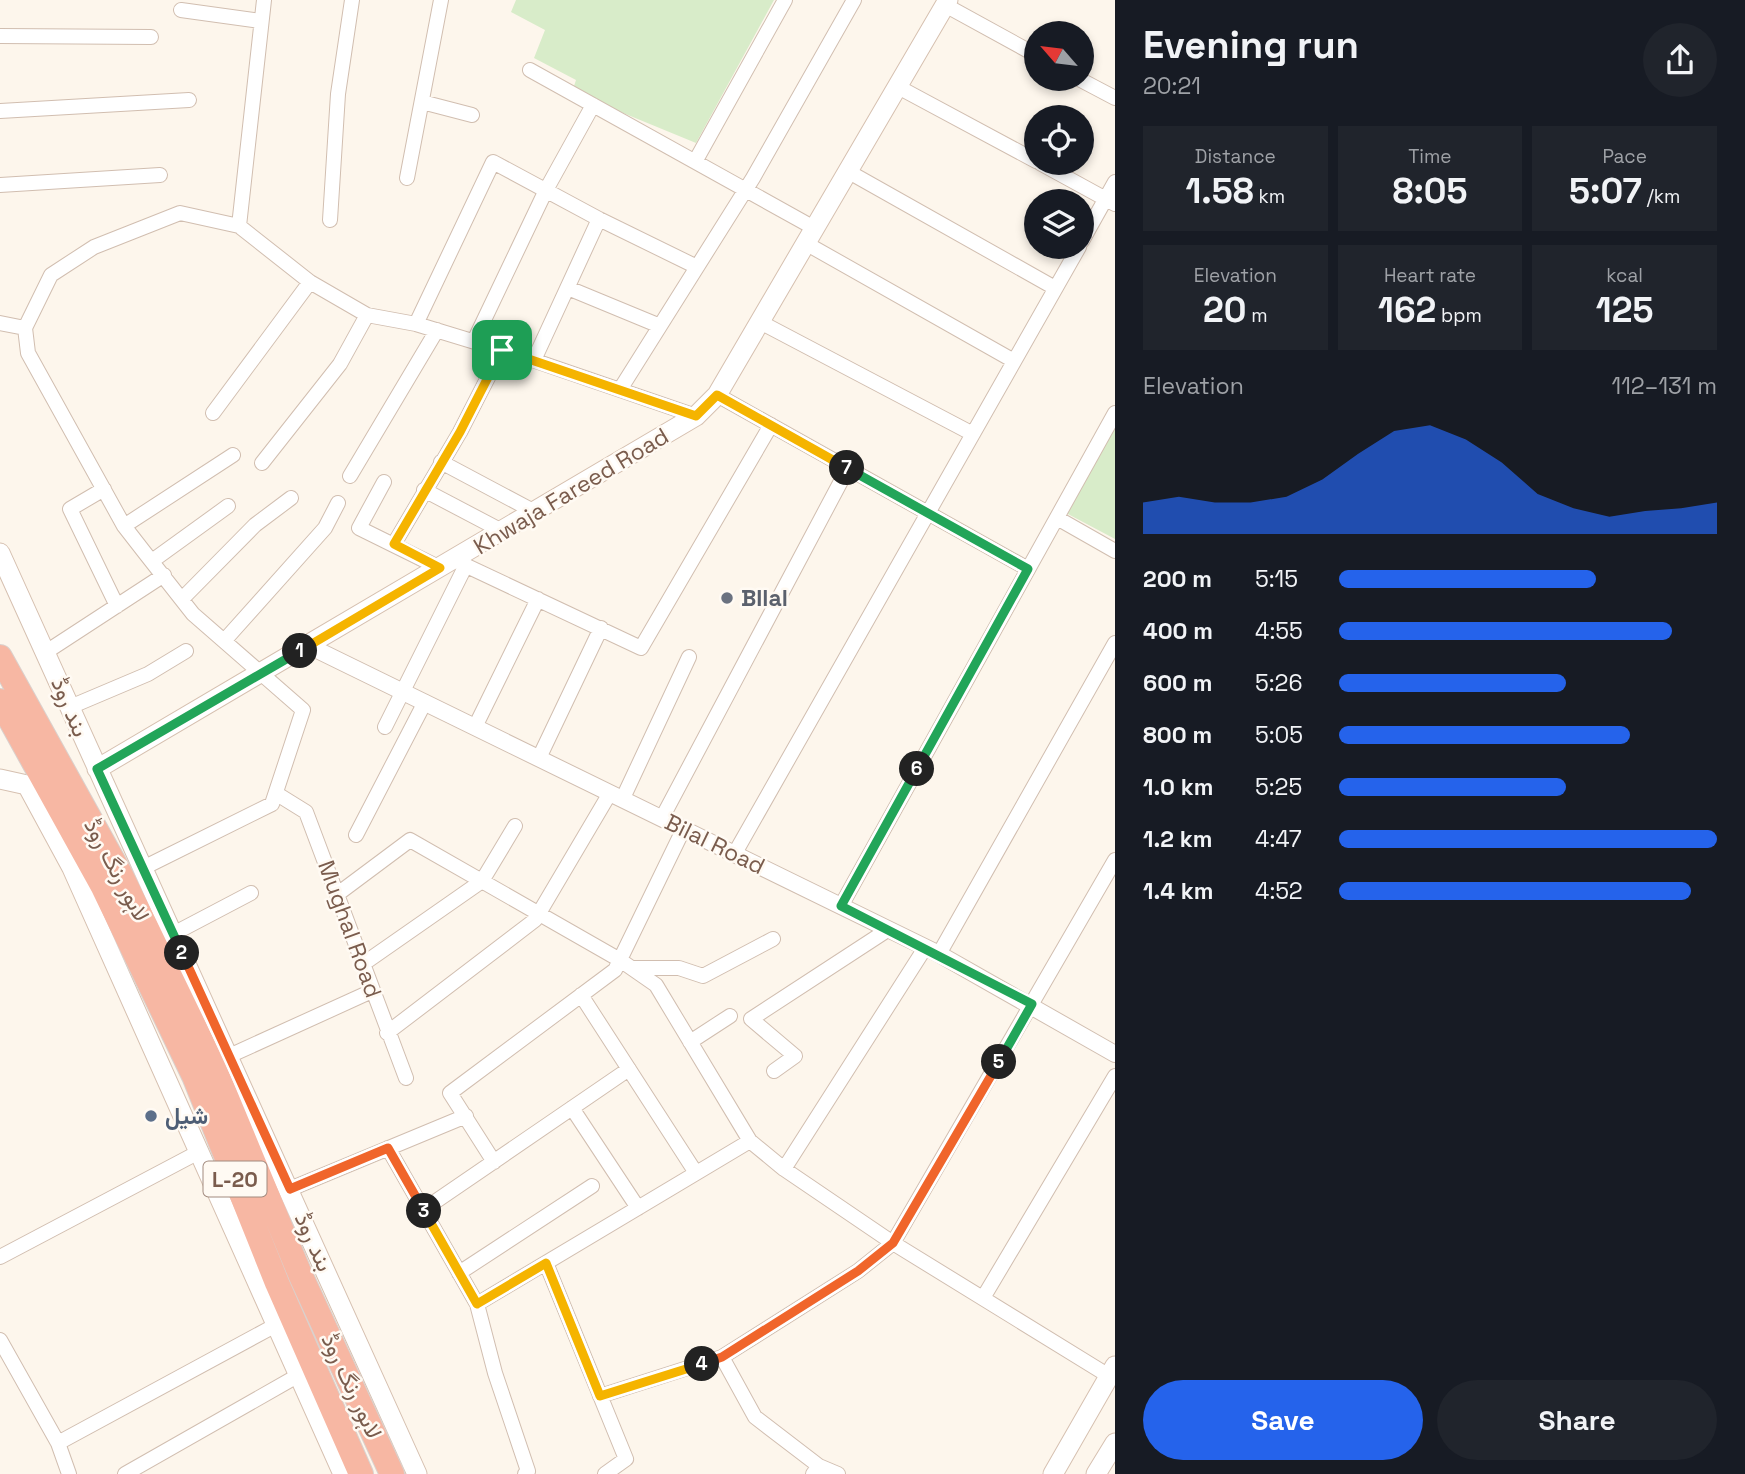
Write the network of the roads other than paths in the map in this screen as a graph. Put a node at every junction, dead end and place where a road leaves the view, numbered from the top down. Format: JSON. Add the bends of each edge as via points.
{"nodes":[{"id":1,"x":264,"y":0,"type":"edge"},
{"id":2,"x":352,"y":0,"type":"edge"},
{"id":3,"x":441,"y":0,"type":"edge"},
{"id":4,"x":785,"y":0,"type":"edge"},
{"id":5,"x":853,"y":0,"type":"edge"},
{"id":6,"x":947,"y":3,"type":"edge"},
{"id":7,"x":181,"y":10,"type":"dead end"},
{"id":8,"x":261,"y":20,"type":"junction"},
{"id":9,"x":0,"y":36,"type":"edge"},
{"id":10,"x":151,"y":37,"type":"dead end"},
{"id":11,"x":1024,"y":48,"type":"edge"},
{"id":12,"x":530,"y":70,"type":"dead end"},
{"id":13,"x":1094,"y":87,"type":"edge"},
{"id":14,"x":900,"y":88,"type":"junction"},
{"id":15,"x":1115,"y":98,"type":"edge"},
{"id":16,"x":189,"y":100,"type":"dead end"},
{"id":17,"x":422,"y":102,"type":"junction"},
{"id":18,"x":593,"y":105,"type":"junction"},
{"id":19,"x":0,"y":111,"type":"edge"},
{"id":20,"x":472,"y":115,"type":"dead end"},
{"id":21,"x":1024,"y":154,"type":"edge"},
{"id":22,"x":696,"y":160,"type":"junction"},
{"id":23,"x":849,"y":172,"type":"junction"},
{"id":24,"x":1062,"y":175,"type":"edge"},
{"id":25,"x":160,"y":176,"type":"dead end"},
{"id":26,"x":407,"y":178,"type":"dead end"},
{"id":27,"x":1115,"y":182,"type":"edge"},
{"id":28,"x":0,"y":185,"type":"edge"},
{"id":29,"x":746,"y":189,"type":"junction"},
{"id":30,"x":546,"y":190,"type":"junction"},
{"id":31,"x":1110,"y":201,"type":"edge"},
{"id":32,"x":599,"y":219,"type":"junction"},
{"id":33,"x":330,"y":220,"type":"dead end"},
{"id":34,"x":1094,"y":224,"type":"edge"},
{"id":35,"x":239,"y":226,"type":"junction"},
{"id":36,"x":811,"y":237,"type":"junction"},
{"id":37,"x":1072,"y":259,"type":"edge"},
{"id":38,"x":697,"y":267,"type":"junction"},
{"id":39,"x":310,"y":282,"type":"junction"},
{"id":40,"x":568,"y":288,"type":"junction"},
{"id":41,"x":1055,"y":288,"type":"junction"},
{"id":42,"x":367,"y":314,"type":"junction"},
{"id":43,"x":760,"y":322,"type":"junction"},
{"id":44,"x":0,"y":323,"type":"edge"},
{"id":45,"x":415,"y":324,"type":"junction"},
{"id":46,"x":660,"y":326,"type":"junction"},
{"id":47,"x":25,"y":328,"type":"junction"},
{"id":48,"x":437,"y":330,"type":"junction"},
{"id":49,"x":474,"y":341,"type":"junction"},
{"id":50,"x":502,"y":350,"type":"junction"},
{"id":51,"x":534,"y":360,"type":"junction"},
{"id":52,"x":1014,"y":361,"type":"junction"},
{"id":53,"x":621,"y":388,"type":"junction"},
{"id":54,"x":717,"y":395,"type":"junction"},
{"id":55,"x":1115,"y":412,"type":"edge"},
{"id":56,"x":213,"y":413,"type":"dead end"},
{"id":57,"x":696,"y":416,"type":"junction"},
{"id":58,"x":771,"y":425,"type":"junction"},
{"id":59,"x":972,"y":434,"type":"junction"},
{"id":60,"x":233,"y":455,"type":"dead end"},
{"id":61,"x":442,"y":462,"type":"junction"},
{"id":62,"x":262,"y":463,"type":"dead end"},
{"id":63,"x":848,"y":468,"type":"junction"},
{"id":64,"x":350,"y":476,"type":"dead end"},
{"id":65,"x":384,"y":482,"type":"dead end"},
{"id":66,"x":104,"y":489,"type":"junction"},
{"id":67,"x":424,"y":490,"type":"junction"},
{"id":68,"x":291,"y":498,"type":"dead end"},
{"id":69,"x":338,"y":503,"type":"dead end"},
{"id":70,"x":228,"y":506,"type":"dead end"},
{"id":71,"x":535,"y":512,"type":"junction"},
{"id":72,"x":928,"y":513,"type":"junction"},
{"id":73,"x":1057,"y":518,"type":"junction"},
{"id":74,"x":124,"y":526,"type":"junction"},
{"id":75,"x":502,"y":531,"type":"junction"},
{"id":76,"x":394,"y":544,"type":"junction"},
{"id":77,"x":1115,"y":551,"type":"edge"},
{"id":78,"x":0,"y":553,"type":"edge"},
{"id":79,"x":152,"y":561,"type":"junction"},
{"id":80,"x":453,"y":564,"type":"junction"},
{"id":81,"x":1028,"y":569,"type":"junction"},
{"id":82,"x":164,"y":575,"type":"junction"},
{"id":83,"x":182,"y":599,"type":"junction"},
{"id":84,"x":538,"y":599,"type":"junction"},
{"id":85,"x":117,"y":606,"type":"junction"},
{"id":86,"x":601,"y":628,"type":"junction"},
{"id":87,"x":224,"y":641,"type":"junction"},
{"id":88,"x":1115,"y":643,"type":"edge"},
{"id":89,"x":309,"y":646,"type":"junction"},
{"id":90,"x":186,"y":651,"type":"dead end"},
{"id":91,"x":46,"y":652,"type":"junction"},
{"id":92,"x":0,"y":657,"type":"edge"},
{"id":93,"x":689,"y":657,"type":"dead end"},
{"id":94,"x":262,"y":673,"type":"junction"},
{"id":95,"x":402,"y":691,"type":"junction"},
{"id":96,"x":0,"y":701,"type":"edge"},
{"id":97,"x":425,"y":702,"type":"junction"},
{"id":98,"x":70,"y":707,"type":"junction"},
{"id":99,"x":385,"y":727,"type":"dead end"},
{"id":100,"x":475,"y":727,"type":"junction"},
{"id":101,"x":539,"y":758,"type":"junction"},
{"id":102,"x":97,"y":769,"type":"junction"},
{"id":103,"x":0,"y":779,"type":"edge"},
{"id":104,"x":277,"y":794,"type":"junction"},
{"id":105,"x":616,"y":796,"type":"junction"},
{"id":106,"x":662,"y":818,"type":"junction"},
{"id":107,"x":515,"y":827,"type":"dead end"},
{"id":108,"x":684,"y":828,"type":"junction"},
{"id":109,"x":356,"y":835,"type":"dead end"},
{"id":110,"x":735,"y":853,"type":"junction"},
{"id":111,"x":1115,"y":860,"type":"edge"},
{"id":112,"x":122,"y":877,"type":"junction"},
{"id":113,"x":482,"y":881,"type":"junction"},
{"id":114,"x":251,"y":893,"type":"dead end"},
{"id":115,"x":339,"y":893,"type":"junction"},
{"id":116,"x":841,"y":906,"type":"junction"},
{"id":117,"x":539,"y":913,"type":"junction"},
{"id":118,"x":889,"y":929,"type":"junction"},
{"id":119,"x":173,"y":934,"type":"junction"},
{"id":120,"x":773,"y":939,"type":"dead end"},
{"id":121,"x":932,"y":951,"type":"junction"},
{"id":122,"x":363,"y":964,"type":"junction"},
{"id":123,"x":626,"y":964,"type":"junction"},
{"id":124,"x":372,"y":990,"type":"junction"},
{"id":125,"x":581,"y":995,"type":"junction"},
{"id":126,"x":1032,"y":1004,"type":"junction"},
{"id":127,"x":730,"y":1016,"type":"dead end"},
{"id":128,"x":387,"y":1033,"type":"junction"},
{"id":129,"x":690,"y":1042,"type":"junction"},
{"id":130,"x":1115,"y":1054,"type":"edge"},
{"id":131,"x":229,"y":1056,"type":"junction"},
{"id":132,"x":629,"y":1069,"type":"junction"},
{"id":133,"x":774,"y":1071,"type":"dead end"},
{"id":134,"x":1115,"y":1076,"type":"edge"},
{"id":135,"x":406,"y":1078,"type":"dead end"},
{"id":136,"x":572,"y":1108,"type":"junction"},
{"id":137,"x":466,"y":1116,"type":"junction"},
{"id":138,"x":750,"y":1141,"type":"junction"},
{"id":139,"x":388,"y":1148,"type":"junction"},
{"id":140,"x":197,"y":1153,"type":"junction"},
{"id":141,"x":494,"y":1162,"type":"junction"},
{"id":142,"x":784,"y":1169,"type":"junction"},
{"id":143,"x":696,"y":1173,"type":"junction"},
{"id":144,"x":592,"y":1186,"type":"dead end"},
{"id":145,"x":290,"y":1189,"type":"junction"},
{"id":146,"x":638,"y":1208,"type":"junction"},
{"id":147,"x":423,"y":1210,"type":"junction"},
{"id":148,"x":893,"y":1243,"type":"junction"},
{"id":149,"x":0,"y":1257,"type":"edge"},
{"id":150,"x":546,"y":1263,"type":"junction"},
{"id":151,"x":459,"y":1273,"type":"junction"},
{"id":152,"x":983,"y":1298,"type":"junction"},
{"id":153,"x":477,"y":1304,"type":"junction"},
{"id":154,"x":276,"y":1325,"type":"junction"},
{"id":155,"x":0,"y":1340,"type":"edge"},
{"id":156,"x":722,"y":1357,"type":"junction"},
{"id":157,"x":1112,"y":1371,"type":"edge"},
{"id":158,"x":299,"y":1375,"type":"junction"},
{"id":159,"x":600,"y":1396,"type":"junction"},
{"id":160,"x":58,"y":1443,"type":"junction"},
{"id":161,"x":1115,"y":1443,"type":"edge"},
{"id":162,"x":816,"y":1470,"type":"edge"},
{"id":163,"x":69,"y":1474,"type":"edge"},
{"id":164,"x":125,"y":1474,"type":"edge"},
{"id":165,"x":343,"y":1474,"type":"edge"},
{"id":166,"x":361,"y":1474,"type":"edge"},
{"id":167,"x":392,"y":1474,"type":"edge"},
{"id":168,"x":417,"y":1474,"type":"edge"},
{"id":169,"x":525,"y":1474,"type":"edge"},
{"id":170,"x":606,"y":1474,"type":"edge"},
{"id":171,"x":838,"y":1474,"type":"edge"},
{"id":172,"x":1053,"y":1474,"type":"edge"},
{"id":173,"x":1096,"y":1474,"type":"edge"}],
"edges":[{"from":1,"to":8,"type":"street"},
{"from":2,"to":33,"type":"street","via":[[338,94]]},
{"from":3,"to":17,"type":"street"},
{"from":4,"to":22,"type":"street"},
{"from":5,"to":29,"type":"street"},
{"from":6,"to":11,"type":"street"},
{"from":6,"to":14,"type":"main road","name":"Khwaja Fareed Road"},
{"from":7,"to":8,"type":"street"},
{"from":8,"to":35,"type":"street"},
{"from":9,"to":10,"type":"street"},
{"from":12,"to":18,"type":"street"},
{"from":13,"to":15,"type":"street"},
{"from":14,"to":21,"type":"street"},
{"from":14,"to":23,"type":"main road","name":"Khwaja Fareed Road"},
{"from":16,"to":19,"type":"street"},
{"from":17,"to":20,"type":"street"},
{"from":17,"to":26,"type":"street"},
{"from":18,"to":22,"type":"street"},
{"from":18,"to":30,"type":"street"},
{"from":22,"to":29,"type":"street"},
{"from":23,"to":36,"type":"main road","name":"Khwaja Fareed Road"},
{"from":23,"to":41,"type":"street"},
{"from":24,"to":31,"type":"street"},
{"from":25,"to":28,"type":"street"},
{"from":27,"to":31,"type":"street"},
{"from":29,"to":36,"type":"street"},
{"from":29,"to":38,"type":"street"},
{"from":30,"to":32,"type":"street"},
{"from":30,"to":45,"type":"street","via":[[493,162]]},
{"from":30,"to":49,"type":"street"},
{"from":31,"to":34,"type":"street"},
{"from":32,"to":38,"type":"street"},
{"from":32,"to":40,"type":"street"},
{"from":35,"to":39,"type":"street"},
{"from":35,"to":47,"type":"street","via":[[180,213],[94,247],[51,275]]},
{"from":36,"to":43,"type":"main road","name":"Khwaja Fareed Road"},
{"from":36,"to":52,"type":"street"},
{"from":37,"to":41,"type":"street"},
{"from":38,"to":46,"type":"street"},
{"from":39,"to":42,"type":"street"},
{"from":39,"to":56,"type":"street"},
{"from":40,"to":46,"type":"street"},
{"from":40,"to":51,"type":"street"},
{"from":41,"to":52,"type":"street"},
{"from":42,"to":45,"type":"street"},
{"from":42,"to":62,"type":"street","via":[[340,364]]},
{"from":43,"to":54,"type":"main road","name":"Khwaja Fareed Road"},
{"from":43,"to":59,"type":"street"},
{"from":44,"to":47,"type":"street"},
{"from":45,"to":48,"type":"street"},
{"from":46,"to":53,"type":"street"},
{"from":47,"to":66,"type":"street","via":[[29,353]]},
{"from":48,"to":49,"type":"street"},
{"from":48,"to":64,"type":"street"},
{"from":49,"to":50,"type":"street"},
{"from":50,"to":51,"type":"street"},
{"from":50,"to":61,"type":"street"},
{"from":51,"to":53,"type":"street"},
{"from":52,"to":59,"type":"street"},
{"from":53,"to":57,"type":"street"},
{"from":54,"to":57,"type":"main road","name":"Khwaja Fareed Road"},
{"from":54,"to":58,"type":"street"},
{"from":55,"to":73,"type":"street"},
{"from":57,"to":71,"type":"main road","name":"Khwaja Fareed Road"},
{"from":58,"to":63,"type":"street"},
{"from":58,"to":86,"type":"street","via":[[641,648]]},
{"from":59,"to":72,"type":"street"},
{"from":60,"to":74,"type":"street"},
{"from":61,"to":67,"type":"street"},
{"from":61,"to":71,"type":"street"},
{"from":63,"to":72,"type":"street"},
{"from":63,"to":106,"type":"street"},
{"from":65,"to":76,"type":"street","via":[[359,528]]},
{"from":66,"to":74,"type":"street"},
{"from":66,"to":85,"type":"street","via":[[70,509]]},
{"from":67,"to":75,"type":"street"},
{"from":67,"to":76,"type":"street"},
{"from":68,"to":83,"type":"street","via":[[255,525]]},
{"from":69,"to":87,"type":"street","via":[[325,528]]},
{"from":70,"to":79,"type":"street"},
{"from":71,"to":75,"type":"main road","name":"Khwaja Fareed Road"},
{"from":72,"to":81,"type":"street"},
{"from":72,"to":110,"type":"street"},
{"from":73,"to":77,"type":"street"},
{"from":73,"to":81,"type":"street"},
{"from":74,"to":79,"type":"street"},
{"from":75,"to":80,"type":"main road","name":"Khwaja Fareed Road"},
{"from":76,"to":80,"type":"street"},
{"from":78,"to":91,"type":"main road","name":"بند روڈ"},
{"from":79,"to":82,"type":"street"},
{"from":80,"to":84,"type":"street"},
{"from":80,"to":89,"type":"main road","name":"Khwaja Fareed Road"},
{"from":80,"to":95,"type":"street"},
{"from":81,"to":116,"type":"street"},
{"from":82,"to":83,"type":"street"},
{"from":82,"to":85,"type":"street"},
{"from":83,"to":87,"type":"street"},
{"from":84,"to":86,"type":"street"},
{"from":84,"to":100,"type":"street"},
{"from":85,"to":91,"type":"street"},
{"from":86,"to":101,"type":"street"},
{"from":87,"to":94,"type":"street"},
{"from":88,"to":121,"type":"street"},
{"from":89,"to":94,"type":"main road","name":"Khwaja Fareed Road"},
{"from":89,"to":95,"type":"street","name":"Bilal Road"},
{"from":90,"to":98,"type":"street","via":[[148,674]]},
{"from":91,"to":98,"type":"main road","name":"بند روڈ"},
{"from":92,"to":112,"type":"highway","name":"لاہور رنگ روڈ","number":"L-20"},
{"from":93,"to":105,"type":"street"},
{"from":94,"to":102,"type":"main road","name":"Khwaja Fareed Road"},
{"from":94,"to":104,"type":"street","via":[[303,710]]},
{"from":95,"to":97,"type":"street","name":"Bilal Road"},
{"from":95,"to":99,"type":"street"},
{"from":96,"to":112,"type":"highway","name":"لاہور رنگ روڈ","number":"L-20","via":[[48,788]]},
{"from":97,"to":100,"type":"street","name":"Bilal Road"},
{"from":97,"to":109,"type":"street"},
{"from":98,"to":102,"type":"main road","name":"بند روڈ"},
{"from":100,"to":101,"type":"street","name":"Bilal Road"},
{"from":101,"to":105,"type":"street","name":"Bilal Road"},
{"from":102,"to":112,"type":"main road","name":"بند روڈ"},
{"from":103,"to":140,"type":"main road","via":[[27,785],[72,867]]},
{"from":104,"to":112,"type":"street","via":[[272,804]]},
{"from":104,"to":115,"type":"street","name":"Mughal Road","via":[[306,813]]},
{"from":105,"to":106,"type":"street","name":"Bilal Road"},
{"from":105,"to":117,"type":"street"},
{"from":106,"to":108,"type":"street","name":"Bilal Road"},
{"from":107,"to":113,"type":"street"},
{"from":108,"to":110,"type":"street","name":"Bilal Road"},
{"from":108,"to":123,"type":"street"},
{"from":110,"to":116,"type":"street","name":"Bilal Road"},
{"from":111,"to":126,"type":"street"},
{"from":112,"to":119,"type":"main road","name":"بند روڈ"},
{"from":112,"to":166,"type":"highway","name":"لاہور رنگ روڈ","number":"L-20","via":[[276,1283]]},
{"from":112,"to":167,"type":"highway","name":"لاہور رنگ روڈ","number":"L-20","via":[[214,1067],[300,1274]]},
{"from":113,"to":115,"type":"street","via":[[410,840]]},
{"from":113,"to":117,"type":"street"},
{"from":113,"to":122,"type":"street"},
{"from":114,"to":119,"type":"street"},
{"from":115,"to":122,"type":"street","name":"Mughal Road"},
{"from":116,"to":118,"type":"street","name":"Bilal Road"},
{"from":117,"to":123,"type":"street"},
{"from":117,"to":128,"type":"street"},
{"from":118,"to":121,"type":"street","name":"Bilal Road"},
{"from":118,"to":133,"type":"street","via":[[751,1019],[794,1056]]},
{"from":119,"to":131,"type":"main road","name":"بند روڈ"},
{"from":120,"to":123,"type":"street","via":[[703,976],[679,968]]},
{"from":121,"to":126,"type":"street","name":"Bilal Road"},
{"from":121,"to":142,"type":"street"},
{"from":122,"to":124,"type":"street","name":"Mughal Road"},
{"from":123,"to":125,"type":"street"},
{"from":123,"to":129,"type":"street","via":[[656,985]]},
{"from":124,"to":128,"type":"street","name":"Mughal Road"},
{"from":124,"to":131,"type":"street"},
{"from":125,"to":132,"type":"street"},
{"from":125,"to":137,"type":"street","via":[[450,1093]]},
{"from":126,"to":130,"type":"street","name":"Bilal Road"},
{"from":126,"to":148,"type":"street"},
{"from":127,"to":129,"type":"street"},
{"from":128,"to":135,"type":"street","name":"Mughal Road"},
{"from":129,"to":138,"type":"street"},
{"from":131,"to":145,"type":"main road","name":"بند روڈ"},
{"from":132,"to":136,"type":"street"},
{"from":132,"to":143,"type":"street"},
{"from":134,"to":152,"type":"street"},
{"from":136,"to":141,"type":"street"},
{"from":136,"to":146,"type":"street"},
{"from":137,"to":139,"type":"street"},
{"from":137,"to":141,"type":"street"},
{"from":138,"to":142,"type":"street"},
{"from":138,"to":143,"type":"street"},
{"from":139,"to":145,"type":"street"},
{"from":139,"to":147,"type":"street"},
{"from":140,"to":149,"type":"street"},
{"from":140,"to":154,"type":"main road"},
{"from":141,"to":147,"type":"street"},
{"from":142,"to":148,"type":"street"},
{"from":143,"to":146,"type":"street"},
{"from":144,"to":151,"type":"street"},
{"from":145,"to":168,"type":"main road","name":"بند روڈ"},
{"from":146,"to":150,"type":"street"},
{"from":147,"to":151,"type":"street"},
{"from":148,"to":152,"type":"street"},
{"from":148,"to":156,"type":"street","via":[[858,1271]]},
{"from":150,"to":153,"type":"street"},
{"from":150,"to":159,"type":"street"},
{"from":151,"to":153,"type":"street"},
{"from":152,"to":157,"type":"street"},
{"from":153,"to":169,"type":"street","via":[[528,1471]]},
{"from":154,"to":158,"type":"main road"},
{"from":154,"to":160,"type":"street"},
{"from":155,"to":160,"type":"street"},
{"from":156,"to":159,"type":"street"},
{"from":156,"to":162,"type":"street","via":[[755,1417]]},
{"from":157,"to":172,"type":"main road"},
{"from":158,"to":164,"type":"street"},
{"from":158,"to":165,"type":"main road"},
{"from":159,"to":170,"type":"street","via":[[626,1459]]},
{"from":160,"to":163,"type":"street"},
{"from":161,"to":173,"type":"main road"},
{"from":162,"to":171,"type":"street"}]}
